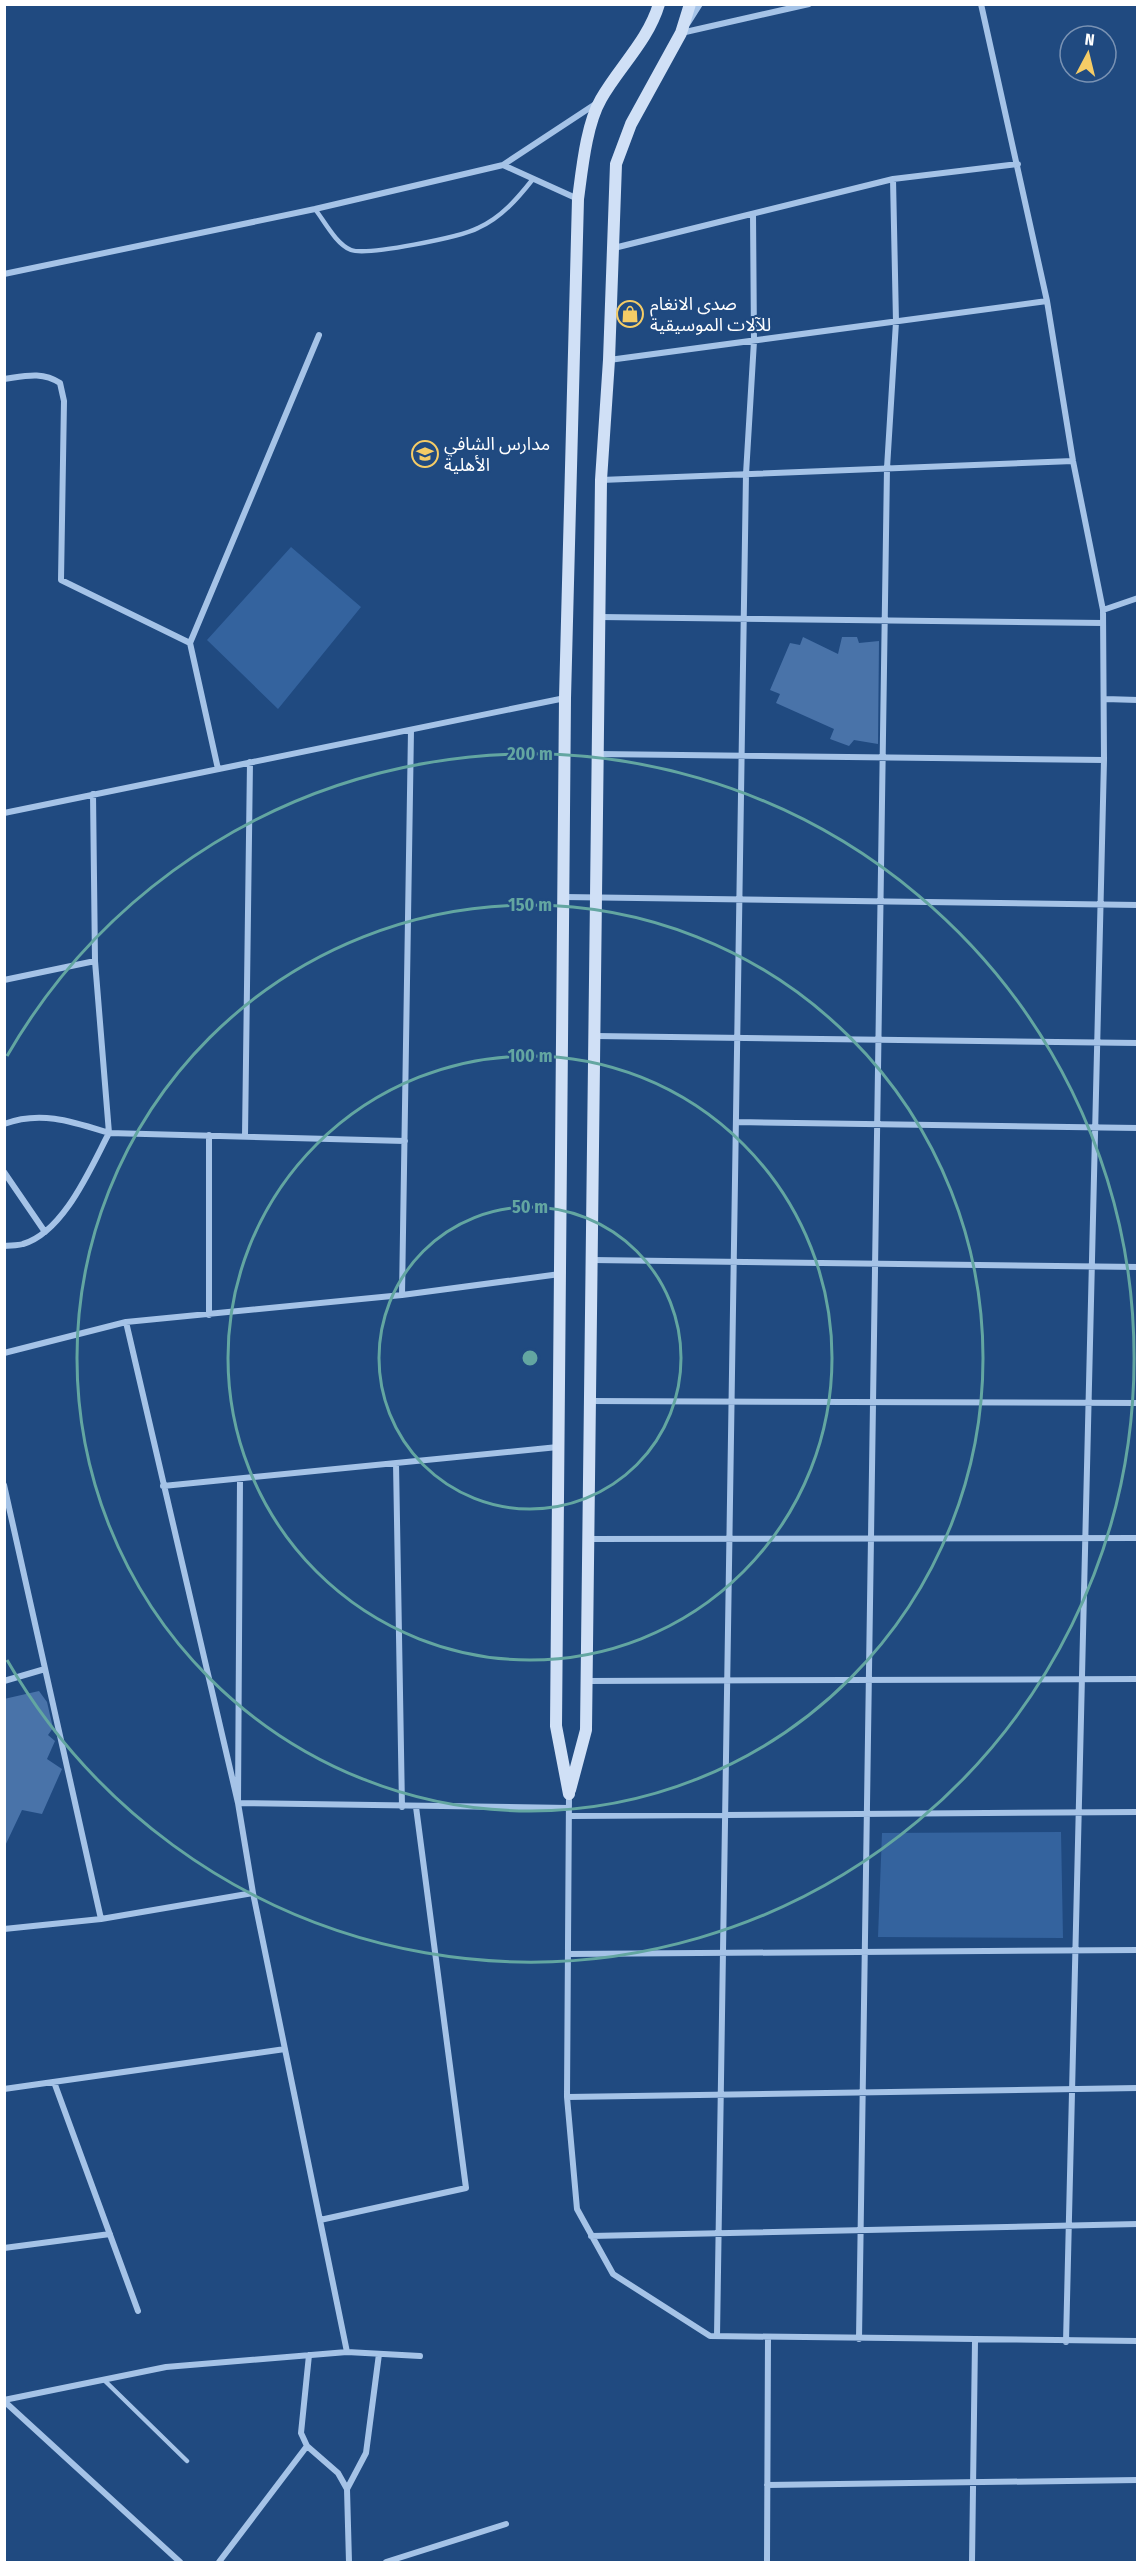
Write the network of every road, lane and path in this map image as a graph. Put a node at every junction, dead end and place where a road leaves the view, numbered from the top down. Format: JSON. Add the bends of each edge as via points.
{"nodes":[{"id":1,"x":659,"y":4,"type":"edge"},
{"id":2,"x":690,"y":4,"type":"edge"},
{"id":3,"x":700,"y":4,"type":"edge"},
{"id":4,"x":809,"y":4,"type":"edge"},
{"id":5,"x":981,"y":4,"type":"edge"},
{"id":6,"x":681,"y":33,"type":"junction"},
{"id":7,"x":600,"y":101,"type":"junction"},
{"id":8,"x":1018,"y":164,"type":"junction"},
{"id":9,"x":503,"y":165,"type":"junction"},
{"id":10,"x":533,"y":179,"type":"junction"},
{"id":11,"x":893,"y":179,"type":"junction"},
{"id":12,"x":578,"y":199,"type":"junction"},
{"id":13,"x":315,"y":209,"type":"junction"},
{"id":14,"x":753,"y":214,"type":"junction"},
{"id":15,"x":613,"y":249,"type":"junction"},
{"id":16,"x":4,"y":274,"type":"edge"},
{"id":17,"x":1047,"y":301,"type":"junction"},
{"id":18,"x":896,"y":322,"type":"junction"},
{"id":19,"x":319,"y":335,"type":"dead end"},
{"id":20,"x":754,"y":341,"type":"junction"},
{"id":21,"x":609,"y":360,"type":"junction"},
{"id":22,"x":4,"y":379,"type":"edge"},
{"id":23,"x":1072,"y":461,"type":"junction"},
{"id":24,"x":887,"y":468,"type":"junction"},
{"id":25,"x":746,"y":474,"type":"junction"},
{"id":26,"x":601,"y":480,"type":"junction"},
{"id":27,"x":1137,"y":598,"type":"edge"},
{"id":28,"x":1102,"y":610,"type":"junction"},
{"id":29,"x":600,"y":616,"type":"junction"},
{"id":30,"x":744,"y":618,"type":"junction"},
{"id":31,"x":885,"y":620,"type":"junction"},
{"id":32,"x":1103,"y":623,"type":"junction"},
{"id":33,"x":190,"y":643,"type":"junction"},
{"id":34,"x":565,"y":698,"type":"junction"},
{"id":35,"x":1105,"y":699,"type":"junction"},
{"id":36,"x":1137,"y":700,"type":"edge"},
{"id":37,"x":411,"y":730,"type":"junction"},
{"id":38,"x":598,"y":754,"type":"junction"},
{"id":39,"x":741,"y":756,"type":"junction"},
{"id":40,"x":882,"y":758,"type":"junction"},
{"id":41,"x":1104,"y":760,"type":"junction"},
{"id":42,"x":250,"y":762,"type":"junction"},
{"id":43,"x":218,"y":769,"type":"junction"},
{"id":44,"x":93,"y":794,"type":"junction"},
{"id":45,"x":4,"y":813,"type":"edge"},
{"id":46,"x":563,"y":897,"type":"junction"},
{"id":47,"x":596,"y":897,"type":"junction"},
{"id":48,"x":739,"y":899,"type":"junction"},
{"id":49,"x":880,"y":901,"type":"junction"},
{"id":50,"x":1101,"y":904,"type":"junction"},
{"id":51,"x":1137,"y":905,"type":"edge"},
{"id":52,"x":95,"y":961,"type":"junction"},
{"id":53,"x":4,"y":980,"type":"edge"},
{"id":54,"x":594,"y":1036,"type":"junction"},
{"id":55,"x":737,"y":1038,"type":"junction"},
{"id":56,"x":878,"y":1040,"type":"junction"},
{"id":57,"x":1098,"y":1043,"type":"junction"},
{"id":58,"x":1137,"y":1043,"type":"edge"},
{"id":59,"x":736,"y":1122,"type":"junction"},
{"id":60,"x":4,"y":1124,"type":"edge"},
{"id":61,"x":877,"y":1124,"type":"junction"},
{"id":62,"x":1096,"y":1127,"type":"junction"},
{"id":63,"x":1137,"y":1128,"type":"edge"},
{"id":64,"x":109,"y":1132,"type":"junction"},
{"id":65,"x":209,"y":1135,"type":"junction"},
{"id":66,"x":245,"y":1136,"type":"junction"},
{"id":67,"x":405,"y":1141,"type":"junction"},
{"id":68,"x":4,"y":1172,"type":"edge"},
{"id":69,"x":45,"y":1232,"type":"junction"},
{"id":70,"x":4,"y":1246,"type":"edge"},
{"id":71,"x":592,"y":1260,"type":"junction"},
{"id":72,"x":734,"y":1262,"type":"junction"},
{"id":73,"x":875,"y":1264,"type":"junction"},
{"id":74,"x":1093,"y":1267,"type":"junction"},
{"id":75,"x":1137,"y":1268,"type":"edge"},
{"id":76,"x":560,"y":1274,"type":"junction"},
{"id":77,"x":402,"y":1295,"type":"junction"},
{"id":78,"x":208,"y":1315,"type":"junction"},
{"id":79,"x":126,"y":1322,"type":"junction"},
{"id":80,"x":4,"y":1353,"type":"edge"},
{"id":81,"x":590,"y":1401,"type":"junction"},
{"id":82,"x":731,"y":1401,"type":"junction"},
{"id":83,"x":873,"y":1402,"type":"junction"},
{"id":84,"x":1090,"y":1403,"type":"junction"},
{"id":85,"x":1137,"y":1403,"type":"edge"},
{"id":86,"x":558,"y":1447,"type":"junction"},
{"id":87,"x":396,"y":1463,"type":"junction"},
{"id":88,"x":240,"y":1479,"type":"junction"},
{"id":89,"x":4,"y":1485,"type":"edge"},
{"id":90,"x":163,"y":1486,"type":"junction"},
{"id":91,"x":8,"y":1519,"type":"edge"},
{"id":92,"x":1087,"y":1538,"type":"junction"},
{"id":93,"x":1137,"y":1538,"type":"edge"},
{"id":94,"x":588,"y":1539,"type":"junction"},
{"id":95,"x":873,"y":1539,"type":"junction"},
{"id":96,"x":729,"y":1540,"type":"junction"},
{"id":97,"x":45,"y":1669,"type":"junction"},
{"id":98,"x":1084,"y":1679,"type":"junction"},
{"id":99,"x":1137,"y":1679,"type":"edge"},
{"id":100,"x":868,"y":1680,"type":"junction"},
{"id":101,"x":4,"y":1681,"type":"edge"},
{"id":102,"x":586,"y":1681,"type":"junction"},
{"id":103,"x":727,"y":1681,"type":"junction"},
{"id":104,"x":569,"y":1794,"type":"junction"},
{"id":105,"x":238,"y":1803,"type":"junction"},
{"id":106,"x":402,"y":1807,"type":"junction"},
{"id":107,"x":416,"y":1807,"type":"junction"},
{"id":108,"x":569,"y":1812,"type":"junction"},
{"id":109,"x":1081,"y":1812,"type":"junction"},
{"id":110,"x":1137,"y":1812,"type":"edge"},
{"id":111,"x":867,"y":1814,"type":"junction"},
{"id":112,"x":725,"y":1815,"type":"junction"},
{"id":113,"x":253,"y":1893,"type":"junction"},
{"id":114,"x":101,"y":1920,"type":"junction"},
{"id":115,"x":4,"y":1929,"type":"edge"},
{"id":116,"x":1077,"y":1950,"type":"junction"},
{"id":117,"x":1137,"y":1950,"type":"edge"},
{"id":118,"x":864,"y":1952,"type":"junction"},
{"id":119,"x":723,"y":1953,"type":"junction"},
{"id":120,"x":568,"y":1954,"type":"junction"},
{"id":121,"x":285,"y":2049,"type":"junction"},
{"id":122,"x":54,"y":2082,"type":"junction"},
{"id":123,"x":1137,"y":2088,"type":"edge"},
{"id":124,"x":4,"y":2089,"type":"edge"},
{"id":125,"x":1073,"y":2090,"type":"junction"},
{"id":126,"x":862,"y":2093,"type":"junction"},
{"id":127,"x":721,"y":2095,"type":"junction"},
{"id":128,"x":567,"y":2097,"type":"junction"},
{"id":129,"x":320,"y":2220,"type":"junction"},
{"id":130,"x":1137,"y":2224,"type":"edge"},
{"id":131,"x":1070,"y":2226,"type":"junction"},
{"id":132,"x":860,"y":2231,"type":"junction"},
{"id":133,"x":719,"y":2233,"type":"junction"},
{"id":134,"x":110,"y":2234,"type":"junction"},
{"id":135,"x":591,"y":2236,"type":"junction"},
{"id":136,"x":4,"y":2248,"type":"edge"},
{"id":137,"x":138,"y":2311,"type":"dead end"},
{"id":138,"x":717,"y":2336,"type":"junction"},
{"id":139,"x":768,"y":2337,"type":"junction"},
{"id":140,"x":859,"y":2339,"type":"junction"},
{"id":141,"x":975,"y":2341,"type":"junction"},
{"id":142,"x":1137,"y":2341,"type":"edge"},
{"id":143,"x":1066,"y":2342,"type":"junction"},
{"id":144,"x":347,"y":2352,"type":"junction"},
{"id":145,"x":379,"y":2354,"type":"junction"},
{"id":146,"x":309,"y":2355,"type":"junction"},
{"id":147,"x":420,"y":2356,"type":"dead end"},
{"id":148,"x":104,"y":2380,"type":"junction"},
{"id":149,"x":4,"y":2401,"type":"edge"},
{"id":150,"x":307,"y":2446,"type":"junction"},
{"id":151,"x":187,"y":2461,"type":"dead end"},
{"id":152,"x":1137,"y":2480,"type":"edge"},
{"id":153,"x":973,"y":2482,"type":"junction"},
{"id":154,"x":767,"y":2485,"type":"junction"},
{"id":155,"x":347,"y":2489,"type":"junction"},
{"id":156,"x":506,"y":2524,"type":"dead end"},
{"id":157,"x":180,"y":2562,"type":"edge"},
{"id":158,"x":219,"y":2562,"type":"edge"},
{"id":159,"x":349,"y":2562,"type":"edge"},
{"id":160,"x":386,"y":2562,"type":"edge"},
{"id":161,"x":767,"y":2562,"type":"edge"},
{"id":162,"x":972,"y":2562,"type":"edge"}],
"edges":[{"from":1,"to":7,"type":"street","via":[[653,23]]},
{"from":2,"to":6,"type":"street"},
{"from":3,"to":6,"type":"street"},
{"from":4,"to":6,"type":"street"},
{"from":5,"to":8,"type":"street"},
{"from":6,"to":15,"type":"street","via":[[631,124],[616,164]]},
{"from":7,"to":9,"type":"street"},
{"from":7,"to":12,"type":"street","via":[[586,149]]},
{"from":8,"to":11,"type":"street"},
{"from":8,"to":17,"type":"street"},
{"from":9,"to":10,"type":"street"},
{"from":9,"to":13,"type":"street"},
{"from":10,"to":12,"type":"street"},
{"from":10,"to":13,"type":"lane","via":[[514,202],[478,229],[372,253],[341,244]]},
{"from":11,"to":14,"type":"street"},
{"from":11,"to":18,"type":"street"},
{"from":12,"to":34,"type":"street"},
{"from":13,"to":16,"type":"street"},
{"from":14,"to":15,"type":"street"},
{"from":14,"to":20,"type":"street"},
{"from":15,"to":21,"type":"street"},
{"from":17,"to":18,"type":"street"},
{"from":17,"to":23,"type":"street"},
{"from":18,"to":20,"type":"street"},
{"from":18,"to":24,"type":"street"},
{"from":19,"to":33,"type":"street"},
{"from":20,"to":21,"type":"street"},
{"from":20,"to":25,"type":"street"},
{"from":21,"to":26,"type":"street"},
{"from":22,"to":33,"type":"street","via":[[32,374],[49,376],[60,383],[64,401],[61,580]]},
{"from":23,"to":24,"type":"street"},
{"from":23,"to":28,"type":"street"},
{"from":24,"to":25,"type":"street"},
{"from":24,"to":31,"type":"street"},
{"from":25,"to":26,"type":"street"},
{"from":25,"to":30,"type":"street"},
{"from":26,"to":29,"type":"street"},
{"from":27,"to":28,"type":"street"},
{"from":28,"to":32,"type":"street"},
{"from":29,"to":30,"type":"street"},
{"from":29,"to":38,"type":"street"},
{"from":30,"to":31,"type":"street"},
{"from":30,"to":39,"type":"street"},
{"from":31,"to":32,"type":"street"},
{"from":31,"to":40,"type":"street"},
{"from":32,"to":35,"type":"street"},
{"from":33,"to":43,"type":"street"},
{"from":34,"to":37,"type":"street"},
{"from":34,"to":46,"type":"street"},
{"from":35,"to":36,"type":"street"},
{"from":35,"to":41,"type":"street"},
{"from":37,"to":42,"type":"street"},
{"from":37,"to":67,"type":"street"},
{"from":38,"to":39,"type":"street"},
{"from":38,"to":47,"type":"street"},
{"from":39,"to":40,"type":"street"},
{"from":39,"to":48,"type":"street"},
{"from":40,"to":41,"type":"street"},
{"from":40,"to":49,"type":"street"},
{"from":41,"to":50,"type":"street"},
{"from":42,"to":43,"type":"street"},
{"from":42,"to":66,"type":"street"},
{"from":43,"to":44,"type":"street"},
{"from":44,"to":45,"type":"street"},
{"from":44,"to":52,"type":"street"},
{"from":46,"to":47,"type":"street"},
{"from":46,"to":76,"type":"street"},
{"from":47,"to":48,"type":"street"},
{"from":47,"to":54,"type":"street"},
{"from":48,"to":49,"type":"street"},
{"from":48,"to":55,"type":"street"},
{"from":49,"to":50,"type":"street"},
{"from":49,"to":56,"type":"street"},
{"from":50,"to":51,"type":"street"},
{"from":50,"to":57,"type":"street"},
{"from":52,"to":53,"type":"street"},
{"from":52,"to":64,"type":"street"},
{"from":54,"to":55,"type":"street"},
{"from":54,"to":71,"type":"street"},
{"from":55,"to":56,"type":"street"},
{"from":55,"to":59,"type":"street"},
{"from":56,"to":57,"type":"street"},
{"from":56,"to":61,"type":"street"},
{"from":57,"to":58,"type":"street"},
{"from":57,"to":62,"type":"street"},
{"from":59,"to":61,"type":"street"},
{"from":59,"to":72,"type":"street"},
{"from":60,"to":64,"type":"street","via":[[22,1117],[59,1118]]},
{"from":61,"to":62,"type":"street"},
{"from":61,"to":73,"type":"street"},
{"from":62,"to":63,"type":"street"},
{"from":62,"to":74,"type":"street"},
{"from":64,"to":65,"type":"street"},
{"from":64,"to":69,"type":"street","via":[[78,1194]]},
{"from":65,"to":66,"type":"street"},
{"from":65,"to":78,"type":"street"},
{"from":66,"to":67,"type":"street"},
{"from":67,"to":77,"type":"street"},
{"from":68,"to":69,"type":"street"},
{"from":69,"to":70,"type":"street","via":[[24,1244]]},
{"from":71,"to":72,"type":"street"},
{"from":71,"to":81,"type":"street"},
{"from":72,"to":73,"type":"street"},
{"from":72,"to":82,"type":"street"},
{"from":73,"to":74,"type":"street"},
{"from":73,"to":83,"type":"street"},
{"from":74,"to":75,"type":"street"},
{"from":74,"to":84,"type":"street"},
{"from":76,"to":77,"type":"street"},
{"from":76,"to":86,"type":"street"},
{"from":77,"to":78,"type":"street"},
{"from":78,"to":79,"type":"street"},
{"from":79,"to":80,"type":"street"},
{"from":79,"to":90,"type":"street"},
{"from":81,"to":82,"type":"street"},
{"from":81,"to":94,"type":"street"},
{"from":82,"to":83,"type":"street"},
{"from":82,"to":96,"type":"street"},
{"from":83,"to":84,"type":"street"},
{"from":83,"to":95,"type":"street"},
{"from":84,"to":85,"type":"street"},
{"from":84,"to":92,"type":"street"},
{"from":86,"to":87,"type":"street"},
{"from":86,"to":104,"type":"street","via":[[556,1726]]},
{"from":87,"to":88,"type":"street"},
{"from":87,"to":106,"type":"street"},
{"from":88,"to":90,"type":"street"},
{"from":88,"to":105,"type":"street"},
{"from":89,"to":91,"type":"street"},
{"from":90,"to":105,"type":"street"},
{"from":91,"to":97,"type":"street"},
{"from":92,"to":93,"type":"street"},
{"from":92,"to":95,"type":"street"},
{"from":92,"to":98,"type":"street"},
{"from":94,"to":96,"type":"street"},
{"from":94,"to":102,"type":"street"},
{"from":95,"to":96,"type":"street"},
{"from":95,"to":100,"type":"street"},
{"from":96,"to":103,"type":"street"},
{"from":97,"to":101,"type":"street"},
{"from":97,"to":114,"type":"street"},
{"from":98,"to":99,"type":"street"},
{"from":98,"to":100,"type":"street"},
{"from":98,"to":109,"type":"street"},
{"from":100,"to":103,"type":"street"},
{"from":100,"to":111,"type":"street"},
{"from":102,"to":103,"type":"street"},
{"from":102,"to":104,"type":"street","via":[[586,1730]]},
{"from":103,"to":112,"type":"street"},
{"from":104,"to":108,"type":"street"},
{"from":105,"to":106,"type":"street"},
{"from":105,"to":113,"type":"street"},
{"from":106,"to":107,"type":"street"},
{"from":107,"to":108,"type":"street"},
{"from":107,"to":129,"type":"street","via":[[466,2188]]},
{"from":108,"to":112,"type":"street"},
{"from":108,"to":120,"type":"street"},
{"from":109,"to":110,"type":"street"},
{"from":109,"to":111,"type":"street"},
{"from":109,"to":116,"type":"street"},
{"from":111,"to":112,"type":"street"},
{"from":111,"to":118,"type":"street"},
{"from":112,"to":119,"type":"street"},
{"from":113,"to":114,"type":"street"},
{"from":113,"to":121,"type":"street"},
{"from":114,"to":115,"type":"street"},
{"from":116,"to":117,"type":"street"},
{"from":116,"to":118,"type":"street"},
{"from":116,"to":125,"type":"street"},
{"from":118,"to":119,"type":"street"},
{"from":118,"to":126,"type":"street"},
{"from":119,"to":120,"type":"street"},
{"from":119,"to":127,"type":"street"},
{"from":120,"to":128,"type":"street"},
{"from":121,"to":122,"type":"street"},
{"from":121,"to":129,"type":"street"},
{"from":122,"to":124,"type":"street"},
{"from":122,"to":134,"type":"street"},
{"from":123,"to":125,"type":"street"},
{"from":125,"to":126,"type":"street"},
{"from":125,"to":131,"type":"street"},
{"from":126,"to":127,"type":"street"},
{"from":126,"to":132,"type":"street"},
{"from":127,"to":128,"type":"street"},
{"from":127,"to":133,"type":"street"},
{"from":128,"to":135,"type":"street","via":[[577,2210]]},
{"from":129,"to":144,"type":"street"},
{"from":130,"to":131,"type":"street"},
{"from":131,"to":132,"type":"street"},
{"from":131,"to":143,"type":"street"},
{"from":132,"to":133,"type":"street"},
{"from":132,"to":140,"type":"street"},
{"from":133,"to":135,"type":"street"},
{"from":133,"to":138,"type":"street"},
{"from":134,"to":136,"type":"street"},
{"from":134,"to":137,"type":"street"},
{"from":135,"to":138,"type":"street","via":[[613,2274],[710,2336]]},
{"from":138,"to":139,"type":"street"},
{"from":139,"to":140,"type":"street"},
{"from":139,"to":154,"type":"street"},
{"from":140,"to":141,"type":"street"},
{"from":141,"to":143,"type":"street"},
{"from":141,"to":153,"type":"street"},
{"from":142,"to":143,"type":"street"},
{"from":144,"to":145,"type":"street"},
{"from":144,"to":146,"type":"street"},
{"from":145,"to":147,"type":"street"},
{"from":145,"to":155,"type":"street","via":[[366,2453]]},
{"from":146,"to":148,"type":"street","via":[[166,2367]]},
{"from":146,"to":150,"type":"street","via":[[302,2433]]},
{"from":148,"to":149,"type":"street"},
{"from":148,"to":151,"type":"lane"},
{"from":149,"to":157,"type":"street"},
{"from":150,"to":155,"type":"street","via":[[338,2473]]},
{"from":150,"to":158,"type":"street"},
{"from":152,"to":153,"type":"street"},
{"from":153,"to":154,"type":"street"},
{"from":153,"to":162,"type":"street"},
{"from":154,"to":161,"type":"street"},
{"from":155,"to":159,"type":"street"},
{"from":156,"to":160,"type":"street"}]}
